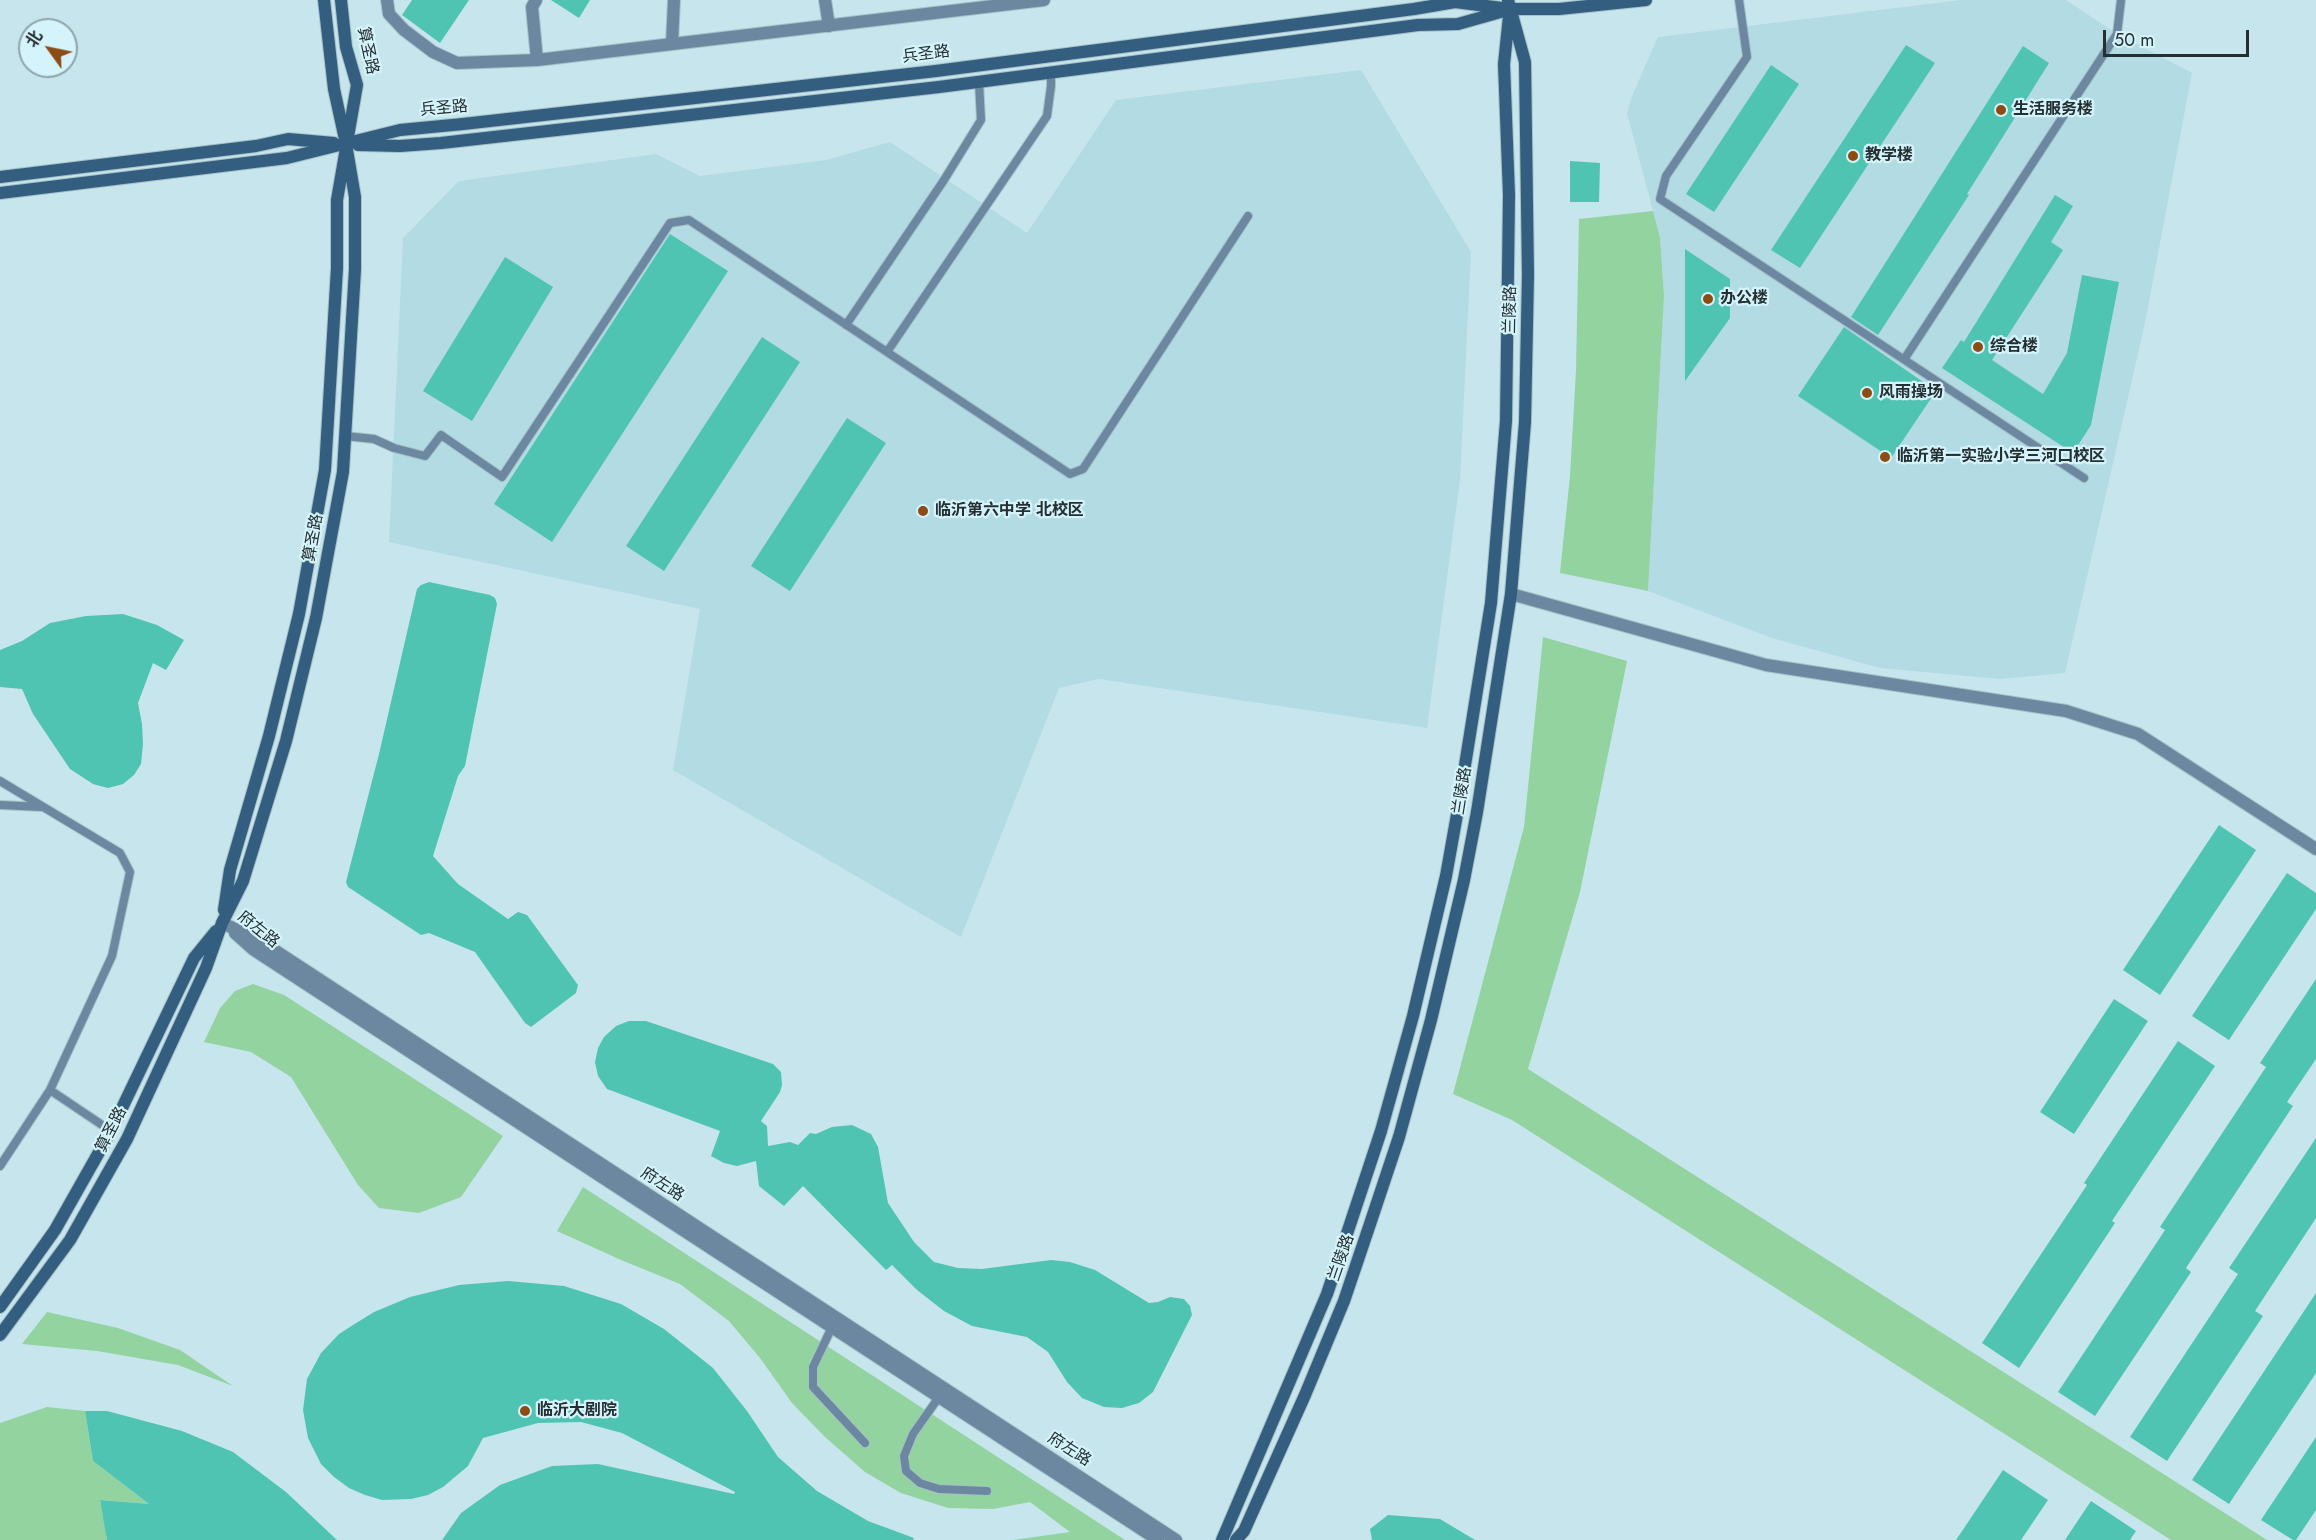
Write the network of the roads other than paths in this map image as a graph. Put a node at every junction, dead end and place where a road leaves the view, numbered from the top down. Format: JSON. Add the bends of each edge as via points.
{"nodes":[{"id":1,"x":324,"y":0,"type":"edge"},
{"id":2,"x":341,"y":0,"type":"edge"},
{"id":3,"x":387,"y":0,"type":"edge"},
{"id":4,"x":536,"y":0,"type":"edge"},
{"id":5,"x":674,"y":0,"type":"edge"},
{"id":6,"x":825,"y":0,"type":"edge"},
{"id":7,"x":948,"y":0,"type":"edge"},
{"id":8,"x":1044,"y":0,"type":"edge"},
{"id":9,"x":1537,"y":0,"type":"edge"},
{"id":10,"x":1646,"y":0,"type":"edge"},
{"id":11,"x":1739,"y":0,"type":"edge"},
{"id":12,"x":2121,"y":0,"type":"edge"},
{"id":13,"x":1509,"y":3,"type":"edge"},
{"id":14,"x":940,"y":12,"type":"junction"},
{"id":15,"x":829,"y":26,"type":"junction"},
{"id":16,"x":672,"y":44,"type":"junction"},
{"id":17,"x":537,"y":60,"type":"junction"},
{"id":18,"x":1050,"y":72,"type":"junction"},
{"id":19,"x":979,"y":82,"type":"junction"},
{"id":20,"x":346,"y":144,"type":"junction"},
{"id":21,"x":0,"y":177,"type":"edge"},
{"id":22,"x":0,"y":193,"type":"edge"},
{"id":23,"x":1248,"y":216,"type":"dead end"},
{"id":24,"x":846,"y":325,"type":"junction"},
{"id":25,"x":887,"y":352,"type":"junction"},
{"id":26,"x":1905,"y":358,"type":"junction"},
{"id":27,"x":345,"y":436,"type":"junction"},
{"id":28,"x":2084,"y":478,"type":"dead end"},
{"id":29,"x":1511,"y":594,"type":"junction"},
{"id":30,"x":0,"y":781,"type":"edge"},
{"id":31,"x":0,"y":805,"type":"edge"},
{"id":32,"x":42,"y":807,"type":"junction"},
{"id":33,"x":2316,"y":849,"type":"edge"},
{"id":34,"x":222,"y":923,"type":"junction"},
{"id":35,"x":50,"y":1090,"type":"junction"},
{"id":36,"x":111,"y":1131,"type":"junction"},
{"id":37,"x":0,"y":1166,"type":"edge"},
{"id":38,"x":0,"y":1307,"type":"edge"},
{"id":39,"x":832,"y":1327,"type":"junction"},
{"id":40,"x":0,"y":1335,"type":"edge"},
{"id":41,"x":939,"y":1397,"type":"junction"},
{"id":42,"x":865,"y":1443,"type":"dead end"},
{"id":43,"x":987,"y":1491,"type":"dead end"},
{"id":44,"x":1158,"y":1540,"type":"edge"},
{"id":45,"x":1176,"y":1540,"type":"edge"},
{"id":46,"x":1222,"y":1540,"type":"edge"},
{"id":47,"x":1236,"y":1540,"type":"edge"}],
"edges":[{"from":1,"to":20,"type":"main road","name":"算圣路","via":[[334,89]]},
{"from":2,"to":20,"type":"main road","name":"算圣路","via":[[346,47],[357,85]]},
{"from":3,"to":17,"type":"street","via":[[389,14],[404,30],[433,52],[457,63]]},
{"from":4,"to":17,"type":"street","via":[[532,6]]},
{"from":5,"to":16,"type":"street"},
{"from":6,"to":15,"type":"street"},
{"from":7,"to":14,"type":"street"},
{"from":8,"to":14,"type":"street"},
{"from":9,"to":13,"type":"main road","name":"兵圣路"},
{"from":10,"to":13,"type":"main road","name":"兵圣路","via":[[1559,9]]},
{"from":11,"to":26,"type":"lane","via":[[1747,57],[1666,177],[1660,199]]},
{"from":12,"to":26,"type":"lane","via":[[2117,34]]},
{"from":13,"to":18,"type":"main road","name":"兵圣路","via":[[1458,24],[1418,25]]},
{"from":13,"to":20,"type":"main road","name":"兵圣路","via":[[1455,2],[936,71],[400,129]]},
{"from":13,"to":29,"type":"main road","name":"兰陵路","via":[[1525,62],[1528,217],[1525,422]]},
{"from":13,"to":46,"type":"main road","name":"兰陵路","via":[[1504,64],[1509,195],[1506,421],[1491,603],[1446,876],[1381,1131],[1327,1294]]},
{"from":14,"to":15,"type":"street"},
{"from":15,"to":16,"type":"street"},
{"from":16,"to":17,"type":"street"},
{"from":18,"to":19,"type":"main road","name":"兵圣路"},
{"from":18,"to":25,"type":"lane","via":[[1047,116]]},
{"from":19,"to":20,"type":"main road","name":"兵圣路","via":[[441,143]]},
{"from":19,"to":24,"type":"lane","via":[[981,120]]},
{"from":20,"to":21,"type":"main road","name":"兵圣路","via":[[288,139]]},
{"from":20,"to":22,"type":"main road","name":"兵圣路","via":[[286,158]]},
{"from":20,"to":27,"type":"main road","name":"算圣路","via":[[355,197],[355,269]]},
{"from":20,"to":34,"type":"main road","name":"算圣路","via":[[337,200],[337,268],[325,470],[299,614],[230,870]]},
{"from":23,"to":25,"type":"lane","via":[[1083,468],[1070,474]]},
{"from":24,"to":25,"type":"lane"},
{"from":24,"to":27,"type":"lane","via":[[689,220],[670,223],[502,477],[441,435],[425,456],[374,439]]},
{"from":26,"to":28,"type":"lane"},
{"from":27,"to":34,"type":"main road","name":"算圣路","via":[[343,472],[316,618],[286,741],[243,881]]},
{"from":29,"to":33,"type":"street","via":[[1766,665],[2066,711],[2138,734]]},
{"from":29,"to":47,"type":"main road","name":"兰陵路","via":[[1464,880],[1399,1137],[1344,1301],[1244,1531]]},
{"from":30,"to":32,"type":"lane"},
{"from":31,"to":32,"type":"lane"},
{"from":32,"to":35,"type":"lane","via":[[120,853],[130,872],[111,956]]},
{"from":34,"to":36,"type":"main road","name":"算圣路","via":[[194,958]]},
{"from":34,"to":39,"type":"street","name":"府左路","via":[[254,950]]},
{"from":34,"to":40,"type":"main road","name":"算圣路","via":[[206,968],[127,1139],[70,1240]]},
{"from":34,"to":45,"type":"street","name":"府左路","via":[[259,940]]},
{"from":35,"to":36,"type":"lane"},
{"from":35,"to":37,"type":"lane"},
{"from":36,"to":38,"type":"main road","name":"算圣路","via":[[55,1230]]},
{"from":39,"to":41,"type":"street","name":"府左路"},
{"from":39,"to":42,"type":"lane","via":[[813,1367],[813,1388]]},
{"from":41,"to":43,"type":"lane","via":[[913,1434],[904,1456],[906,1471],[920,1483],[939,1489]]},
{"from":41,"to":44,"type":"street","name":"府左路"}]}
